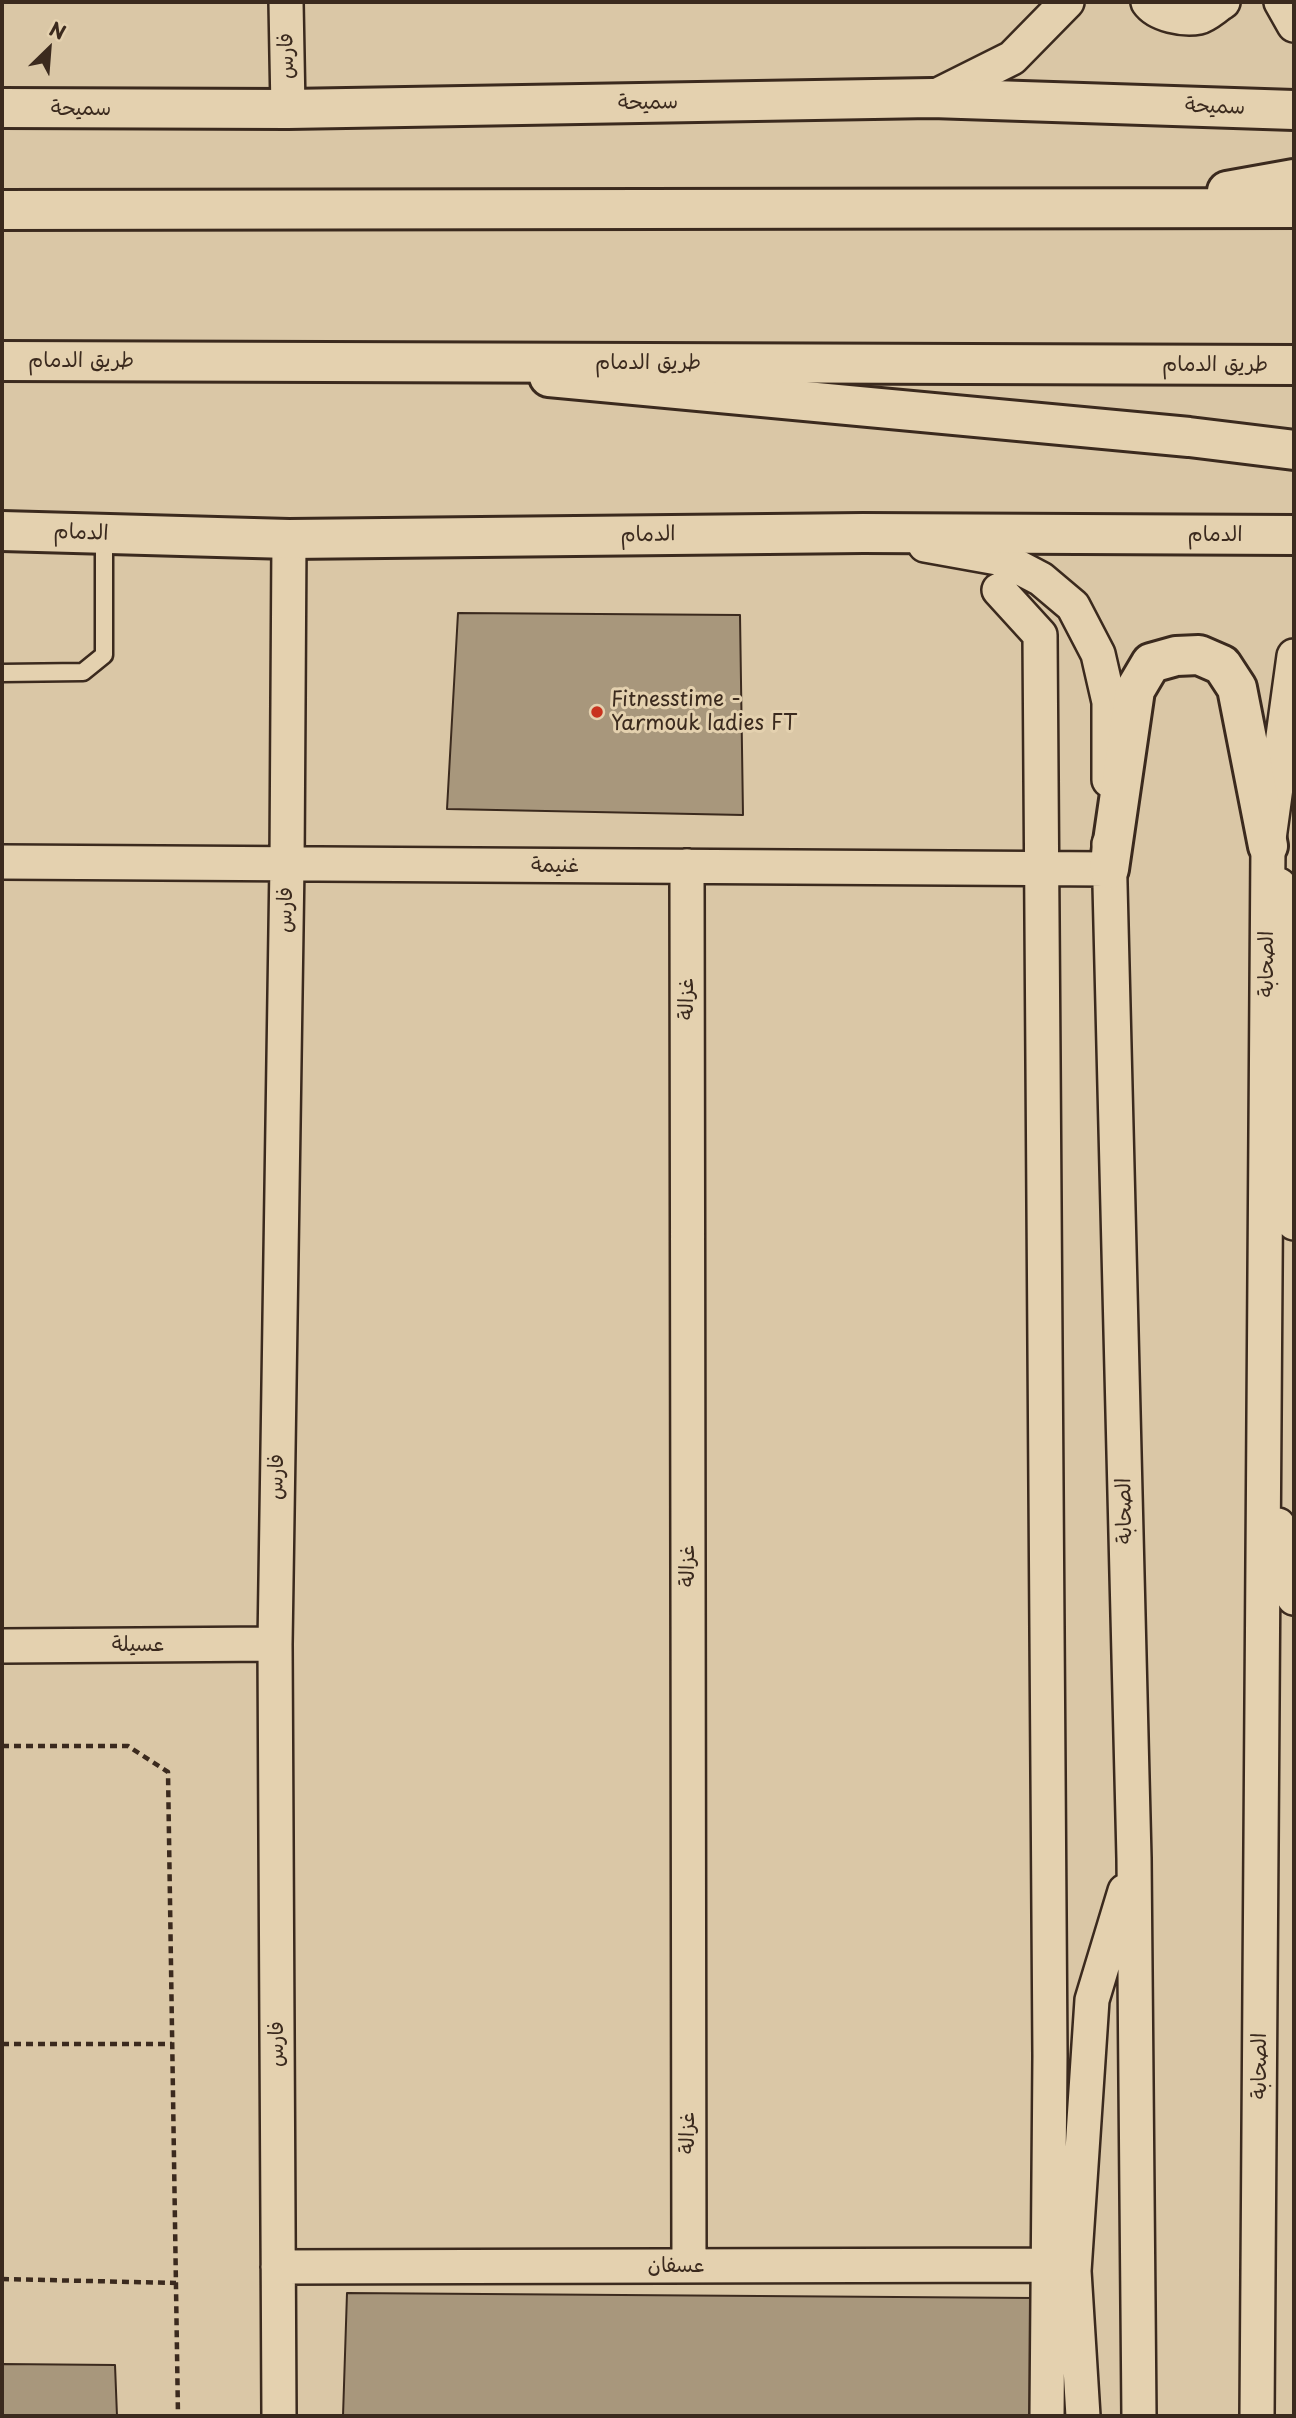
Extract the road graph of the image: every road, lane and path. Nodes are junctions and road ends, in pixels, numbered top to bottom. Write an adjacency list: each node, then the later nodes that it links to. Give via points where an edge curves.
1 (286, 2): 9 (street, فارس)
2 (1068, 2): 7 (street, via 1012,58)
3 (1148, 2): 4 (street, via 1176,17 1201,17)
4 (1223, 2)
5 (1281, 2): 6 (street)
6 (1294, 25)
7 (932, 98): 9 (main road, سميحة); 10 (main road, سميحة)
8 (2, 108): 9 (main road, سميحة)
9 (288, 109)
10 (1294, 110)
11 (1294, 179): 13 (main road)
12 (1294, 208): 13 (main road)
13 (1131, 209): 14 (main road)
14 (2, 210)
15 (2, 361): 16 (main road, طريق الدمام)
16 (386, 362): 17 (main road, طريق الدمام); 18 (main road)
17 (1294, 365)
18 (1294, 450)
19 (2, 531): 20 (main road, الدمام)
20 (104, 533): 23 (main road, الدمام); 26 (lane, via 104,655 83,672)
21 (863, 533): 22 (main road, الدمام); 23 (main road, الدمام); 32 (street, الصحابة, via 1003,559 1041,579 1073,606 1098,654 1109,702)
22 (1294, 535)
23 (289, 539): 29 (street, فارس)
24 (999, 590): 31 (street, via 1040,635)
25 (1294, 656): 27 (street)
26 (2, 673)
27 (1281, 846): 32 (main road, via 1237,688 1222,665 1199,655 1176,656 1151,663 1135,690); 33 (street, الصحابة, via 1292,932); 34 (street, الصحابة)
28 (2, 862): 29 (street, غنيمة)
29 (287, 864): 30 (street, غنيمة); 36 (street, فارس)
30 (687, 866): 31 (street, غنيمة); 42 (street, غزالة)
31 (1042, 869): 32 (street, غنيمة); 44 (street, via 1050,2042)
32 (1109, 869): 39 (street, الصحابة)
33 (1294, 1223)
34 (1265, 1464): 35 (street, الصحابة); 52 (street, الصحابة)
35 (1294, 1598)
36 (275, 1644): 37 (street, عسيلة); 43 (street, فارس)
37 (2, 1646)
38 (2, 1746): 41 (path, via 128,1746 168,1772)
39 (1134, 1858): 44 (street, الصحابة, via 1092,2000); 51 (street, الصحابة)
40 (2, 2044): 41 (path)
41 (172, 2044): 46 (path)
42 (688, 2266): 43 (street, عسفان); 44 (street, عسفان)
43 (278, 2267): 48 (street, فارس)
44 (1061, 2268): 49 (street); 50 (street, الصحابة)
45 (2, 2279): 46 (path)
46 (176, 2283): 47 (path)
47 (178, 2416)
48 (279, 2416)
49 (1047, 2416)
50 (1083, 2416)
51 (1139, 2416)
52 (1257, 2416)

